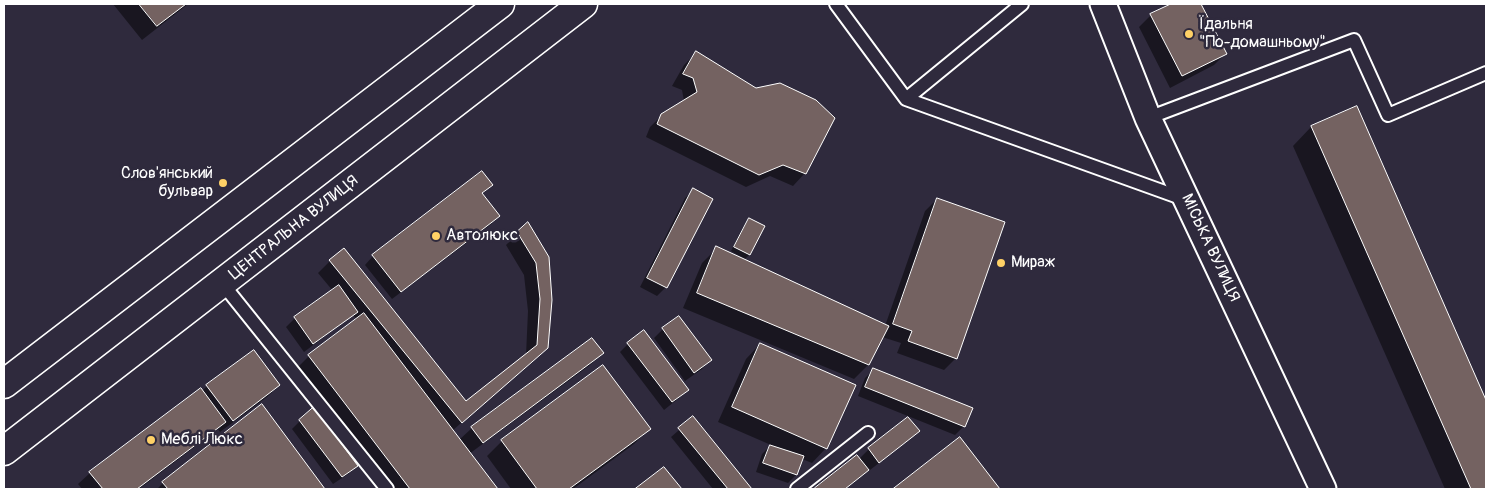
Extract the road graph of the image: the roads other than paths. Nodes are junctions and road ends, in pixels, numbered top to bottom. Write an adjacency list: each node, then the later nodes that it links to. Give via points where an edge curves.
1 (500, 4): 11 (street)
2 (583, 4): 10 (street, ЦЕНТРАЛЬНА ВУЛИЦЯ)
3 (836, 4): 7 (lane)
4 (1022, 4): 7 (lane)
5 (1103, 4): 8 (street, МІСЬКА ВУЛИЦЯ)
6 (1486, 73): 8 (lane, via 1388,115 1354,40)
7 (906, 99): 9 (lane)
8 (1148, 118): 9 (street, МІСЬКА ВУЛИЦЯ)
9 (1187, 200): 16 (street, МІСЬКА ВУЛИЦЯ)
10 (222, 283): 13 (street, ЦЕНТРАЛЬНА ВУЛИЦЯ); 14 (lane)
11 (4, 384)
12 (868, 432): 15 (lane)
13 (4, 451)
14 (387, 489)
15 (797, 489)
16 (1323, 489)

